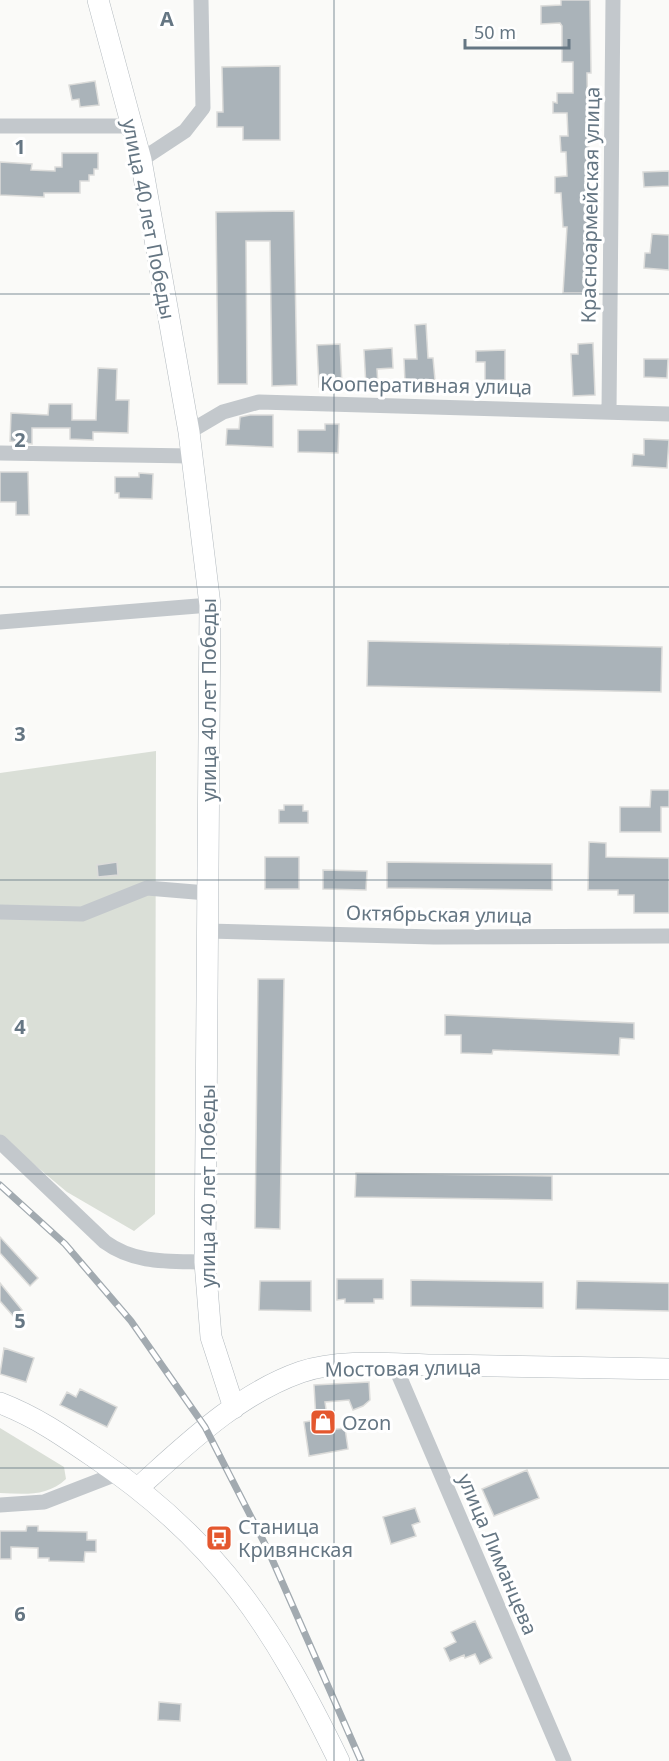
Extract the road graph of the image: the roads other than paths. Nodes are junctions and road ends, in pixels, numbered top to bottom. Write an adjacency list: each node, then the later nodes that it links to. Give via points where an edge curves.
1 (98, 0): 5 (street, улица 40 лет Победы)
2 (201, 0): 6 (street, via 203,108 185,131)
3 (613, 0): 7 (street, Красноармейская улица)
4 (0, 126): 5 (street)
5 (132, 126): 6 (street, улица 40 лет Победы)
6 (141, 160): 9 (street, улица 40 лет Победы)
7 (609, 411): 8 (street, Кооперативная улица); 9 (street, Кооперативная улица, via 259,402 223,412)
8 (669, 414)
9 (189, 432): 11 (street, улица 40 лет Победы)
10 (0, 453): 11 (street)
11 (192, 456): 12 (street, улица 40 лет Победы)
12 (210, 606): 13 (street); 14 (street, улица 40 лет Победы)
13 (0, 622)
14 (207, 893): 15 (street, via 147,888 82,914); 16 (street, улица 40 лет Победы)
15 (0, 912)
16 (208, 930): 17 (street, Октябрьская улица, via 434,937); 19 (street, улица 40 лет Победы)
17 (669, 936)
18 (0, 1142): 19 (street, via 121,1254)
19 (205, 1262): 23 (street, улица 40 лет Победы, via 212,1337)
20 (394, 1365): 21 (street, Мостовая улица); 23 (street, Мостовая улица, via 303,1372); 28 (street, улица Лиманцева)
21 (669, 1369)
22 (0, 1403): 24 (street, via 34,1416)
23 (234, 1408): 25 (street, Мостовая улица, via 205,1427)
24 (119, 1473): 25 (street); 26 (street, via 44,1502)
25 (139, 1487): 27 (street, via 201,1543 236,1582 294,1671)
26 (0, 1505)
27 (339, 1761)
28 (564, 1761)

